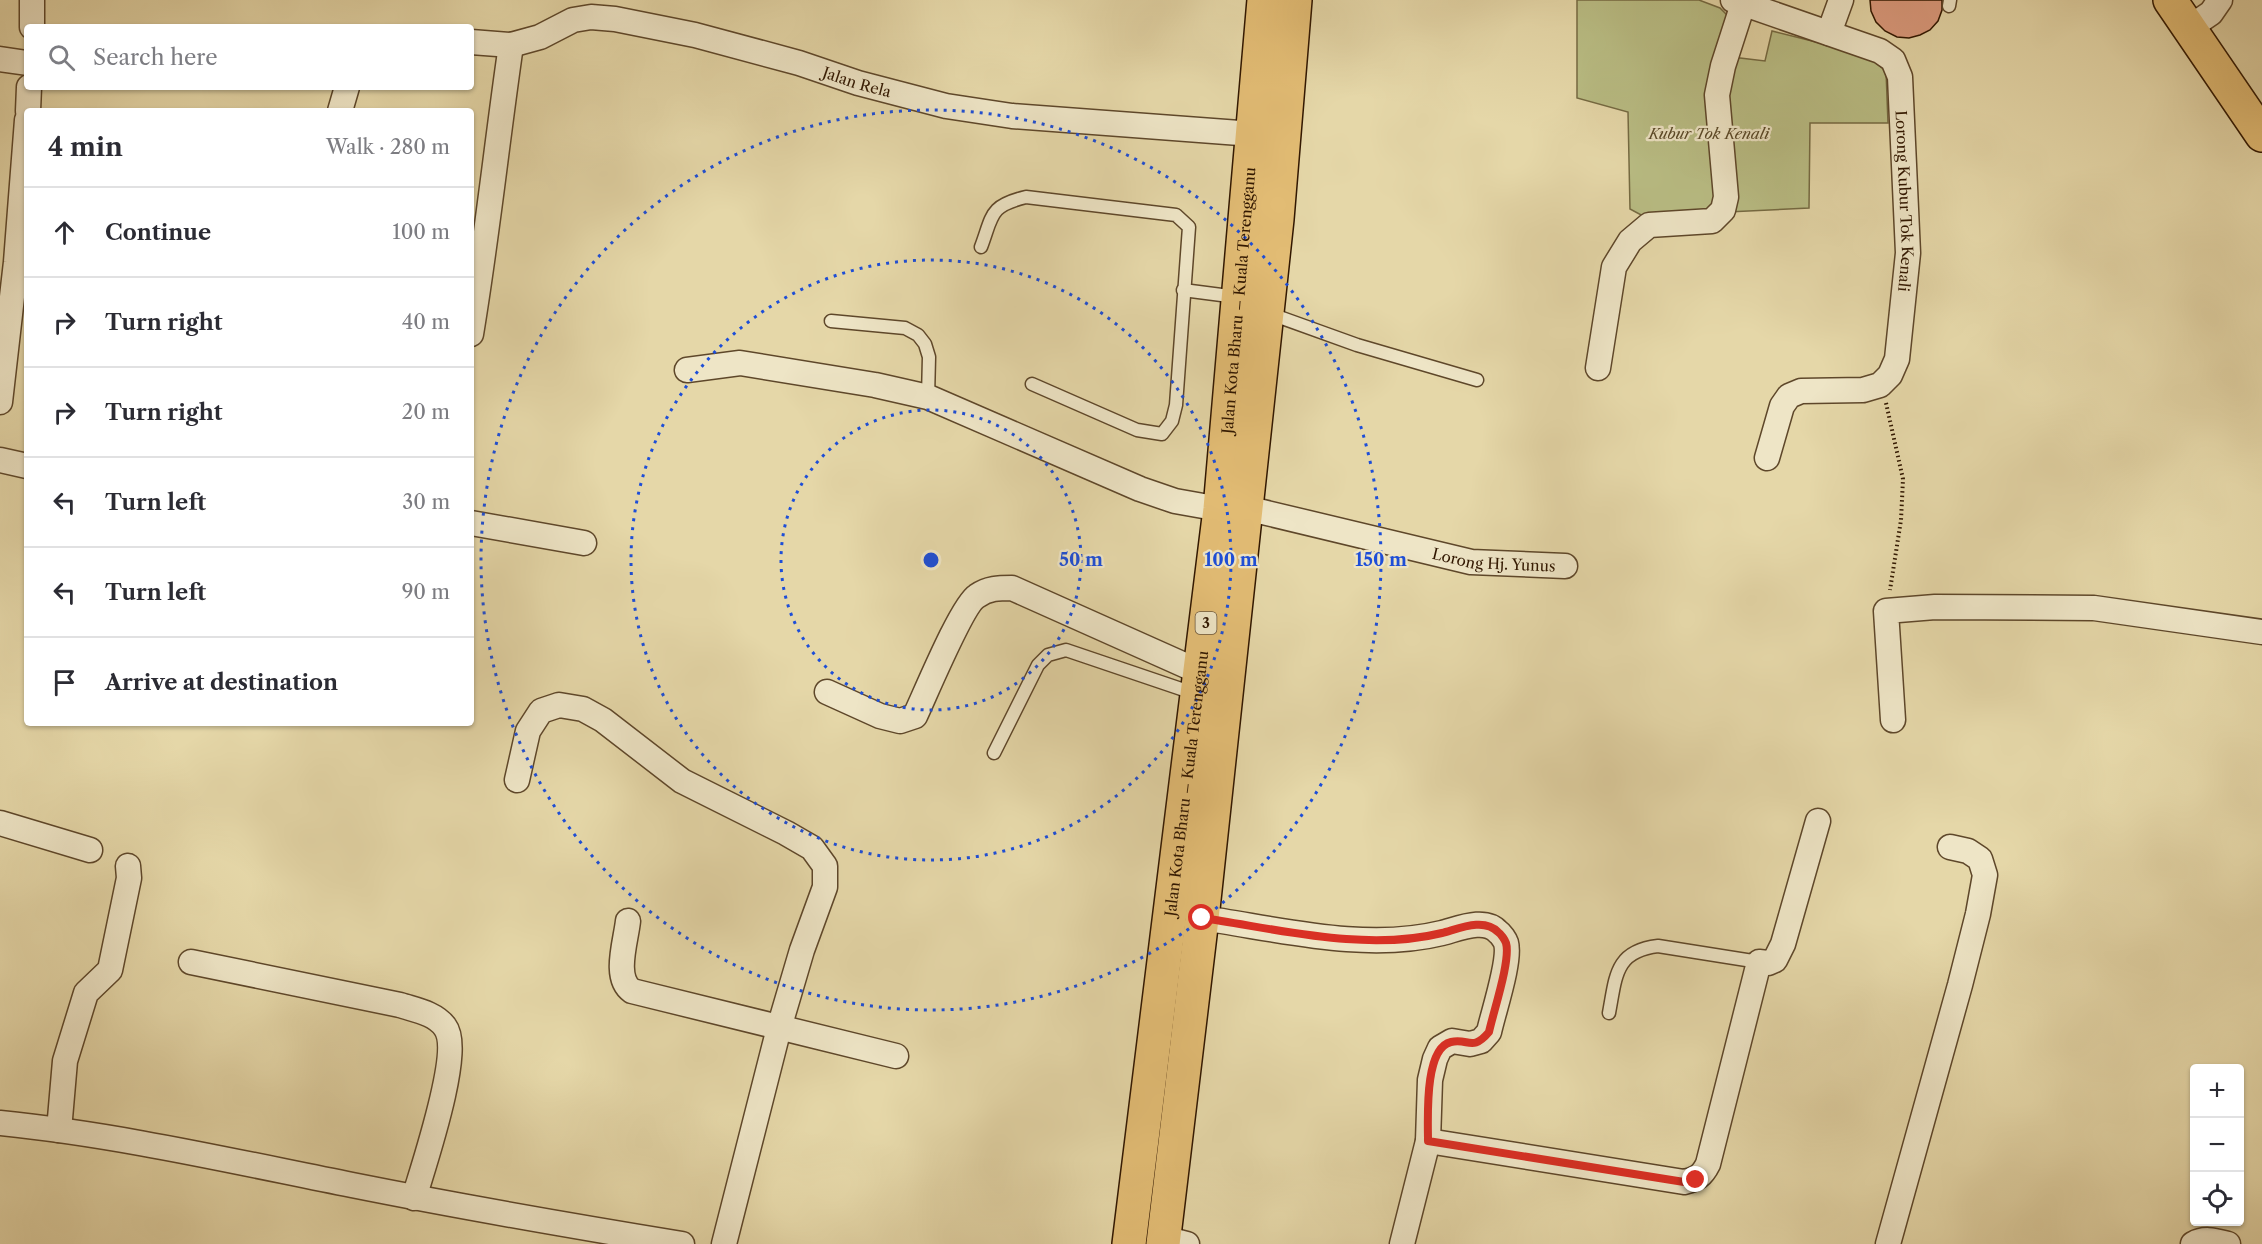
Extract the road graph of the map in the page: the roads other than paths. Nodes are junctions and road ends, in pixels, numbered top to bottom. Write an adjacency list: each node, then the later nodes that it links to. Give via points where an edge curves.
1 (32, 0): 8 (street)
2 (1264, 0): 19 (main road, Jalan Kota Bharu – Kuala Terengganu / 3)
3 (1295, 0): 25 (main road, Jalan Kota Bharu – Kuala Terengganu / 3)
4 (1841, 0): 10 (street)
5 (2170, 0): 9 (main road)
6 (2220, 0): 9 (street, via 2211,13)
7 (1738, 2): 10 (street, Lorong Kubur Tok Kenali); 29 (street, via 1717,95 1726,197 1723,210 1712,221 1649,225 1630,241 1614,267)
8 (32, 24)
9 (2189, 28): 20 (main road)
10 (1829, 33): 35 (street, Lorong Kubur Tok Kenali, via 1887,55 1900,77 1908,253 1897,359 1880,385 1863,390 1801,391 1790,396 1782,406)
11 (474, 42): 12 (street, Jalan Rela)
12 (511, 45): 19 (street, Jalan Rela, via 540,38 573,20 615,19 695,35 946,106 1012,116); 26 (street, via 488,235)
13 (0, 59): 14 (street)
14 (24, 63)
15 (30, 90): 17 (street)
16 (345, 90): 18 (street)
17 (28, 108)
18 (341, 108)
19 (1252, 134): 24 (main road, Jalan Kota Bharu – Kuala Terengganu / 3)
20 (2262, 135)
21 (24, 159): 28 (street)
22 (981, 247): 23 (lane, via 993,214 1004,202 1026,197 1176,215 1189,227)
23 (1183, 290): 24 (lane); 32 (lane, via 1176,405 1172,421 1162,434 1137,430)
24 (1238, 297): 38 (main road, Jalan Kota Bharu – Kuala Terengganu / 3)
25 (1267, 312): 31 (lane, via 1357,345); 38 (main road, Jalan Kota Bharu – Kuala Terengganu / 3)
26 (474, 313)
27 (831, 321): 33 (lane, via 905,328 918,334 929,357)
28 (2, 367): 34 (street)
29 (1598, 368)
30 (687, 370): 33 (street, Lorong Hj. Yunus, via 740,363)
31 (1477, 380)
32 (1032, 384)
33 (928, 397): 38 (street, Lorong Hj. Yunus, via 1140,489 1175,501)
34 (0, 402)
35 (1767, 458)
36 (0, 460): 37 (street)
37 (24, 465)
38 (1233, 508): 41 (street, Lorong Hj. Yunus, via 1472,562); 43 (main road, Jalan Kota Bharu – Kuala Terengganu / 3); 53 (main road, Jalan Kota Bharu – Kuala Terengganu / 3)
39 (474, 524): 40 (street)
40 (584, 543)
41 (1565, 566)
42 (2262, 632): 45 (street, via 2094,608 1935,607 1886,611)
43 (1199, 683): 44 (street, via 1012,588 991,588 975,597 964,613 915,716 900,721 880,716); 46 (lane, via 1066,650 1048,655 1038,665); 67 (main road, Jalan Kota Bharu – Kuala Terengganu / 3)
44 (827, 692)
45 (1893, 720)
46 (994, 753)
47 (517, 780): 58 (street, via 528,731 541,711 559,705 583,709 682,781 812,848 825,866 825,886)
48 (1818, 821): 56 (street, via 1783,944 1775,960)
49 (0, 823): 51 (street)
50 (1950, 846): 69 (street, via 1980,859 1984,875 1978,914)
51 (90, 850)
52 (128, 866): 61 (street, via 129,878 110,970 86,993 64,1061)
53 (1202, 918): 62 (street, via 1382,941 1430,936 1482,924 1497,930 1506,942 1507,958 1489,1032 1481,1041 1452,1041 1440,1048 1430,1080); 64 (main road, Jalan Kota Bharu – Kuala Terengganu / 3)
54 (628, 921): 58 (street, via 622,974 625,987 632,992)
55 (191, 962): 63 (street, via 400,1005 427,1013 446,1027 451,1046 446,1083)
56 (1759, 962): 57 (lane, via 1659,946 1643,948 1629,955 1618,969); 62 (street, via 1707,1164 1696,1180 1684,1182)
57 (1609, 1013)
58 (779, 1028): 59 (street); 66 (street)
59 (896, 1056)
60 (0, 1123): 61 (street)
61 (59, 1130): 63 (street)
62 (1428, 1141): 68 (street)
63 (414, 1198): 65 (street)
64 (1171, 1242)
65 (682, 1244)
66 (724, 1244)
67 (1129, 1244)
68 (1402, 1244)
69 (1888, 1244)
70 (2193, 1244): 71 (street, via 2200,1240)
71 (2228, 1244)

